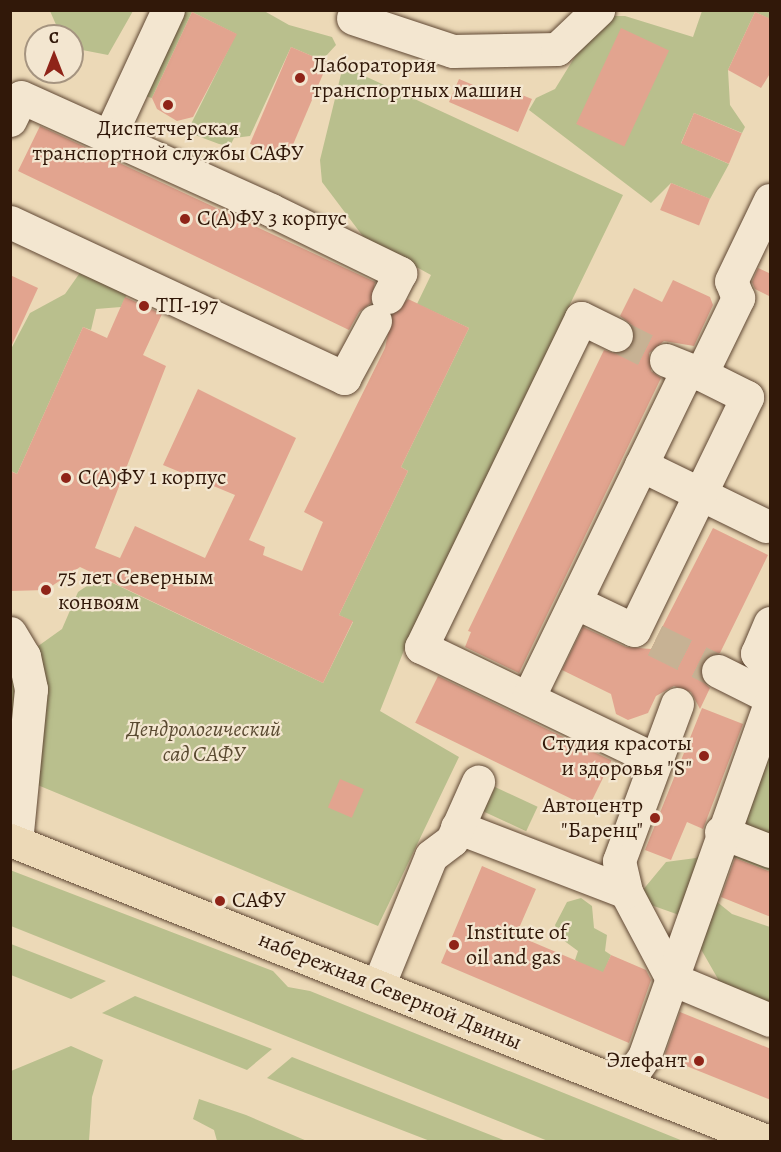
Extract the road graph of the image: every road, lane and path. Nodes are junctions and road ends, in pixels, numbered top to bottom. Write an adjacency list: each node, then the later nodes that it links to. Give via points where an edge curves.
1 (168, 10): 5 (lane)
2 (598, 10): 3 (lane, via 557,48 453,51)
3 (353, 18)
4 (10, 120): 5 (lane, via 21,97)
5 (108, 137): 7 (lane, via 400,273 345,378)
6 (771, 200): 9 (lane, via 731,281 738,298)
7 (10, 222)
8 (616, 335): 19 (lane, via 581,318 421,647)
9 (685, 368): 10 (lane); 11 (lane, via 747,397)
10 (641, 465): 11 (lane); 13 (lane)
11 (700, 494): 12 (lane); 13 (lane, via 644,635)
12 (769, 523)
13 (575, 602): 19 (lane)
14 (771, 623): 16 (lane, via 757,653)
15 (10, 633): 26 (lane, via 26,660 31,689)
16 (771, 669)
17 (718, 671): 18 (lane)
18 (771, 697)
19 (528, 698): 22 (lane)
20 (771, 703): 25 (lane)
21 (676, 704): 22 (lane)
22 (656, 760): 28 (lane, via 619,861)
23 (478, 782): 24 (lane)
24 (457, 827): 28 (lane); 30 (lane, via 452,840 431,856)
25 (721, 832): 27 (lane); 29 (lane)
26 (13, 841): 30 (main road, набережная Северной Двины)
27 (771, 851)
28 (626, 892): 29 (lane)
29 (672, 979): 31 (lane); 32 (lane, via 644,1057)
30 (378, 986): 32 (main road, набережная Северной Двины)
31 (771, 1020)
32 (625, 1084): 33 (main road, набережная Северной Двины)
33 (769, 1142)

